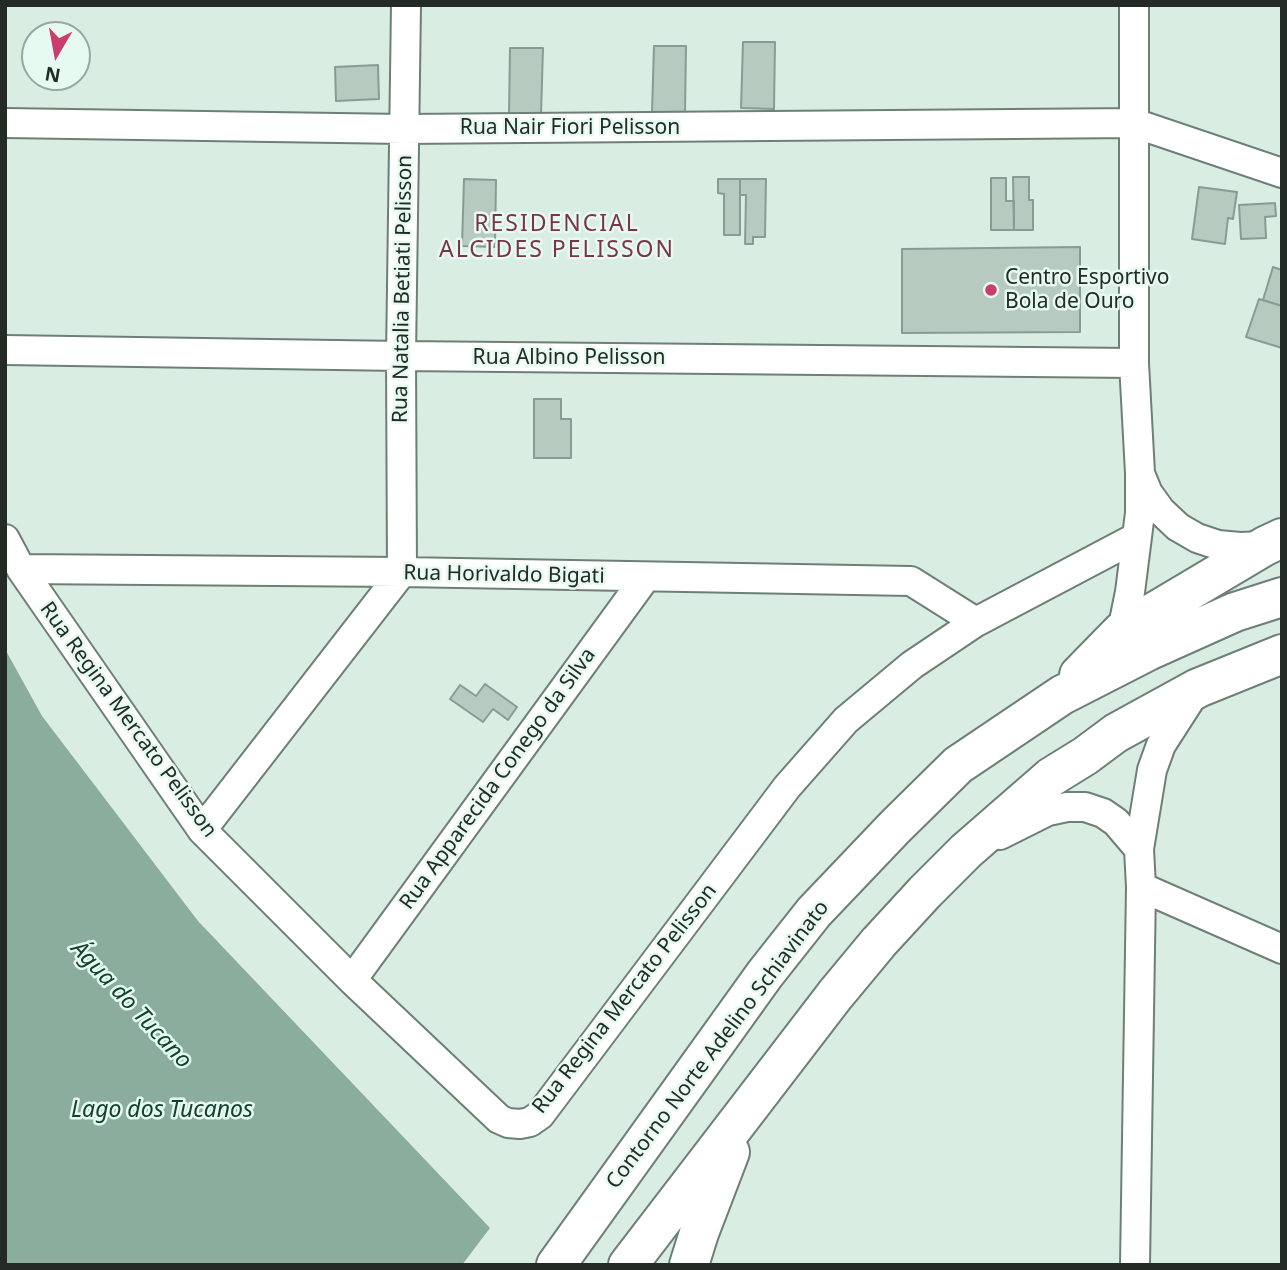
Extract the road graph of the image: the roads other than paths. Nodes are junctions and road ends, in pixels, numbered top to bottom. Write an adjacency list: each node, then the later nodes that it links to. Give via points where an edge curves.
1 (406, 5): 5 (street, Rua Natalia Betiati Pelisson)
2 (1134, 5): 4 (street)
3 (5, 122): 5 (street, Rua Nair Fiori Pelisson)
4 (1134, 123): 5 (street, Rua Nair Fiori Pelisson); 6 (street, Rua Nair Fiori Pelisson); 9 (street)
5 (404, 129): 8 (street, Rua Natalia Betiati Pelisson)
6 (1282, 173)
7 (5, 350): 8 (street, Rua Albino Pelisson)
8 (401, 356): 9 (street, Rua Albino Pelisson); 15 (street, Rua Natalia Betiati Pelisson)
9 (1134, 363): 10 (street)
10 (1140, 473): 11 (street); 13 (street, via 1161,512 1197,538 1240,547)
11 (1137, 537): 18 (street, Rua Regina Mercato Pelisson); 19 (street)
12 (5, 539): 14 (street, Rua Regina Mercato Pelisson)
13 (1273, 542): 19 (highway)
14 (21, 569): 15 (street, Rua Horivaldo Bigati); 23 (street, Rua Regina Mercato Pelisson)
15 (402, 572): 16 (street, Rua Horivaldo Bigati); 23 (street)
16 (645, 578): 18 (street, Rua Horivaldo Bigati, via 911,581); 28 (street, Rua Apparecida Conego da Silva)
17 (1282, 597): 22 (highway, Contorno Norte Adelino Schiavinato, via 1235,612)
18 (976, 622): 28 (street, Rua Regina Mercato Pelisson, via 912,664 846,720 787,787 540,1115 530,1122 499,1119)
19 (1122, 631): 22 (highway)
20 (1282, 654): 21 (highway)
21 (1198, 688): 24 (street, via 1161,744); 25 (highway, via 1116,733 1051,777)
22 (1062, 695): 30 (highway, Contorno Norte Adelino Schiavinato, via 958,765 823,901 765,974)
23 (202, 830): 28 (street, Rua Regina Mercato Pelisson)
24 (1139, 849): 25 (street, via 1103,813 1067,807 1048,811); 26 (street)
25 (966, 851): 29 (highway, via 879,942)
26 (1141, 887): 27 (street); 33 (street)
27 (1282, 949)
28 (352, 980)
29 (744, 1115): 31 (highway); 32 (highway)
30 (556, 1265)
31 (628, 1265)
32 (689, 1265)
33 (1135, 1265)

